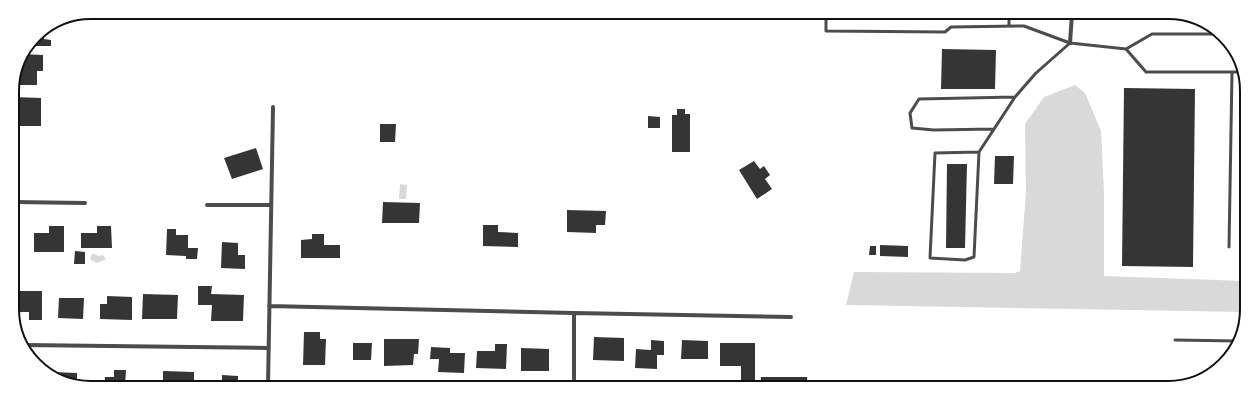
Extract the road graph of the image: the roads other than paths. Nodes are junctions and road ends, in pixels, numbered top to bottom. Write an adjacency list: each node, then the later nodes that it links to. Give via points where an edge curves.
1 (826, 19): 4 (lane, via 826,31 945,32 951,27)
2 (1009, 19): 4 (lane)
3 (1072, 19): 6 (street)
4 (1010, 26): 6 (lane, via 1024,26)
5 (1212, 34): 7 (lane, via 1152,34)
6 (1070, 43): 7 (lane); 10 (lane, via 1036,73)
7 (1126, 49): 8 (lane, via 1146,72)
8 (1232, 72): 9 (lane); 18 (lane)
9 (1237, 72)
10 (1015, 98): 12 (lane); 12 (lane, via 919,99 910,113 912,128)
11 (272, 107): 17 (street)
12 (994, 129): 13 (lane)
13 (979, 152): 13 (lane, via 974,257 966,260 930,258 935,153)
14 (19, 202): 15 (street)
15 (85, 203)
16 (207, 205): 17 (street)
17 (271, 205): 19 (street)
18 (1229, 247)
19 (269, 306): 20 (street); 25 (street)
20 (574, 313): 21 (street); 27 (street)
21 (791, 316)
22 (1175, 340): 23 (lane)
23 (1232, 341)
24 (29, 345): 25 (street)
25 (268, 348): 26 (street)
26 (268, 381)
27 (574, 381)

